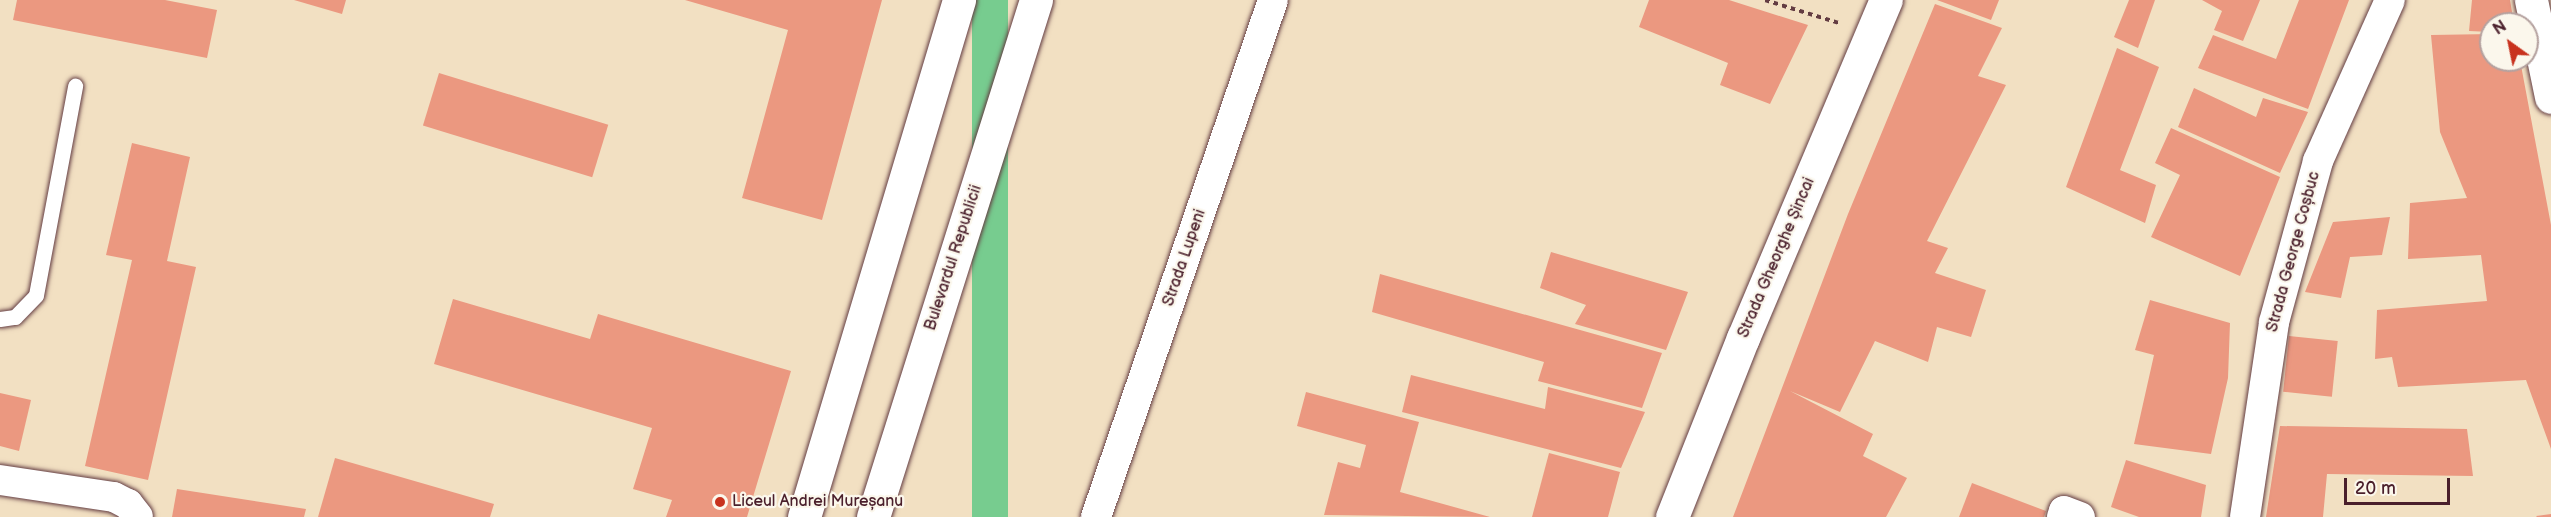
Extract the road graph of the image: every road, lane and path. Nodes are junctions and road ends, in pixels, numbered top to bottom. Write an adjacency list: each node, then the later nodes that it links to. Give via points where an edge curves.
1 (959, 0): 14 (main road)
2 (1036, 0): 15 (main road, Bulevardul Republicii)
3 (1273, 0): 16 (street, Strada Lupeni)
4 (1765, 0): 8 (path)
5 (1886, 0): 8 (main road, Strada Gheorghe Șincai)
6 (2391, 0): 20 (street, Strada George Coșbuc, via 2315,172 2274,322)
7 (2530, 0): 10 (main road)
8 (1874, 34): 17 (main road, Strada Gheorghe Șincai, via 1743,338)
9 (75, 86): 11 (lane, via 36,296 15,317)
10 (2551, 97)
11 (0, 319)
12 (0, 480): 13 (street, via 114,497 128,504)
13 (138, 517)
14 (804, 517)
15 (873, 517)
16 (1096, 517)
17 (1672, 517)
18 (2062, 517): 19 (street, via 2064,511)
19 (2080, 517)
20 (2245, 517)

